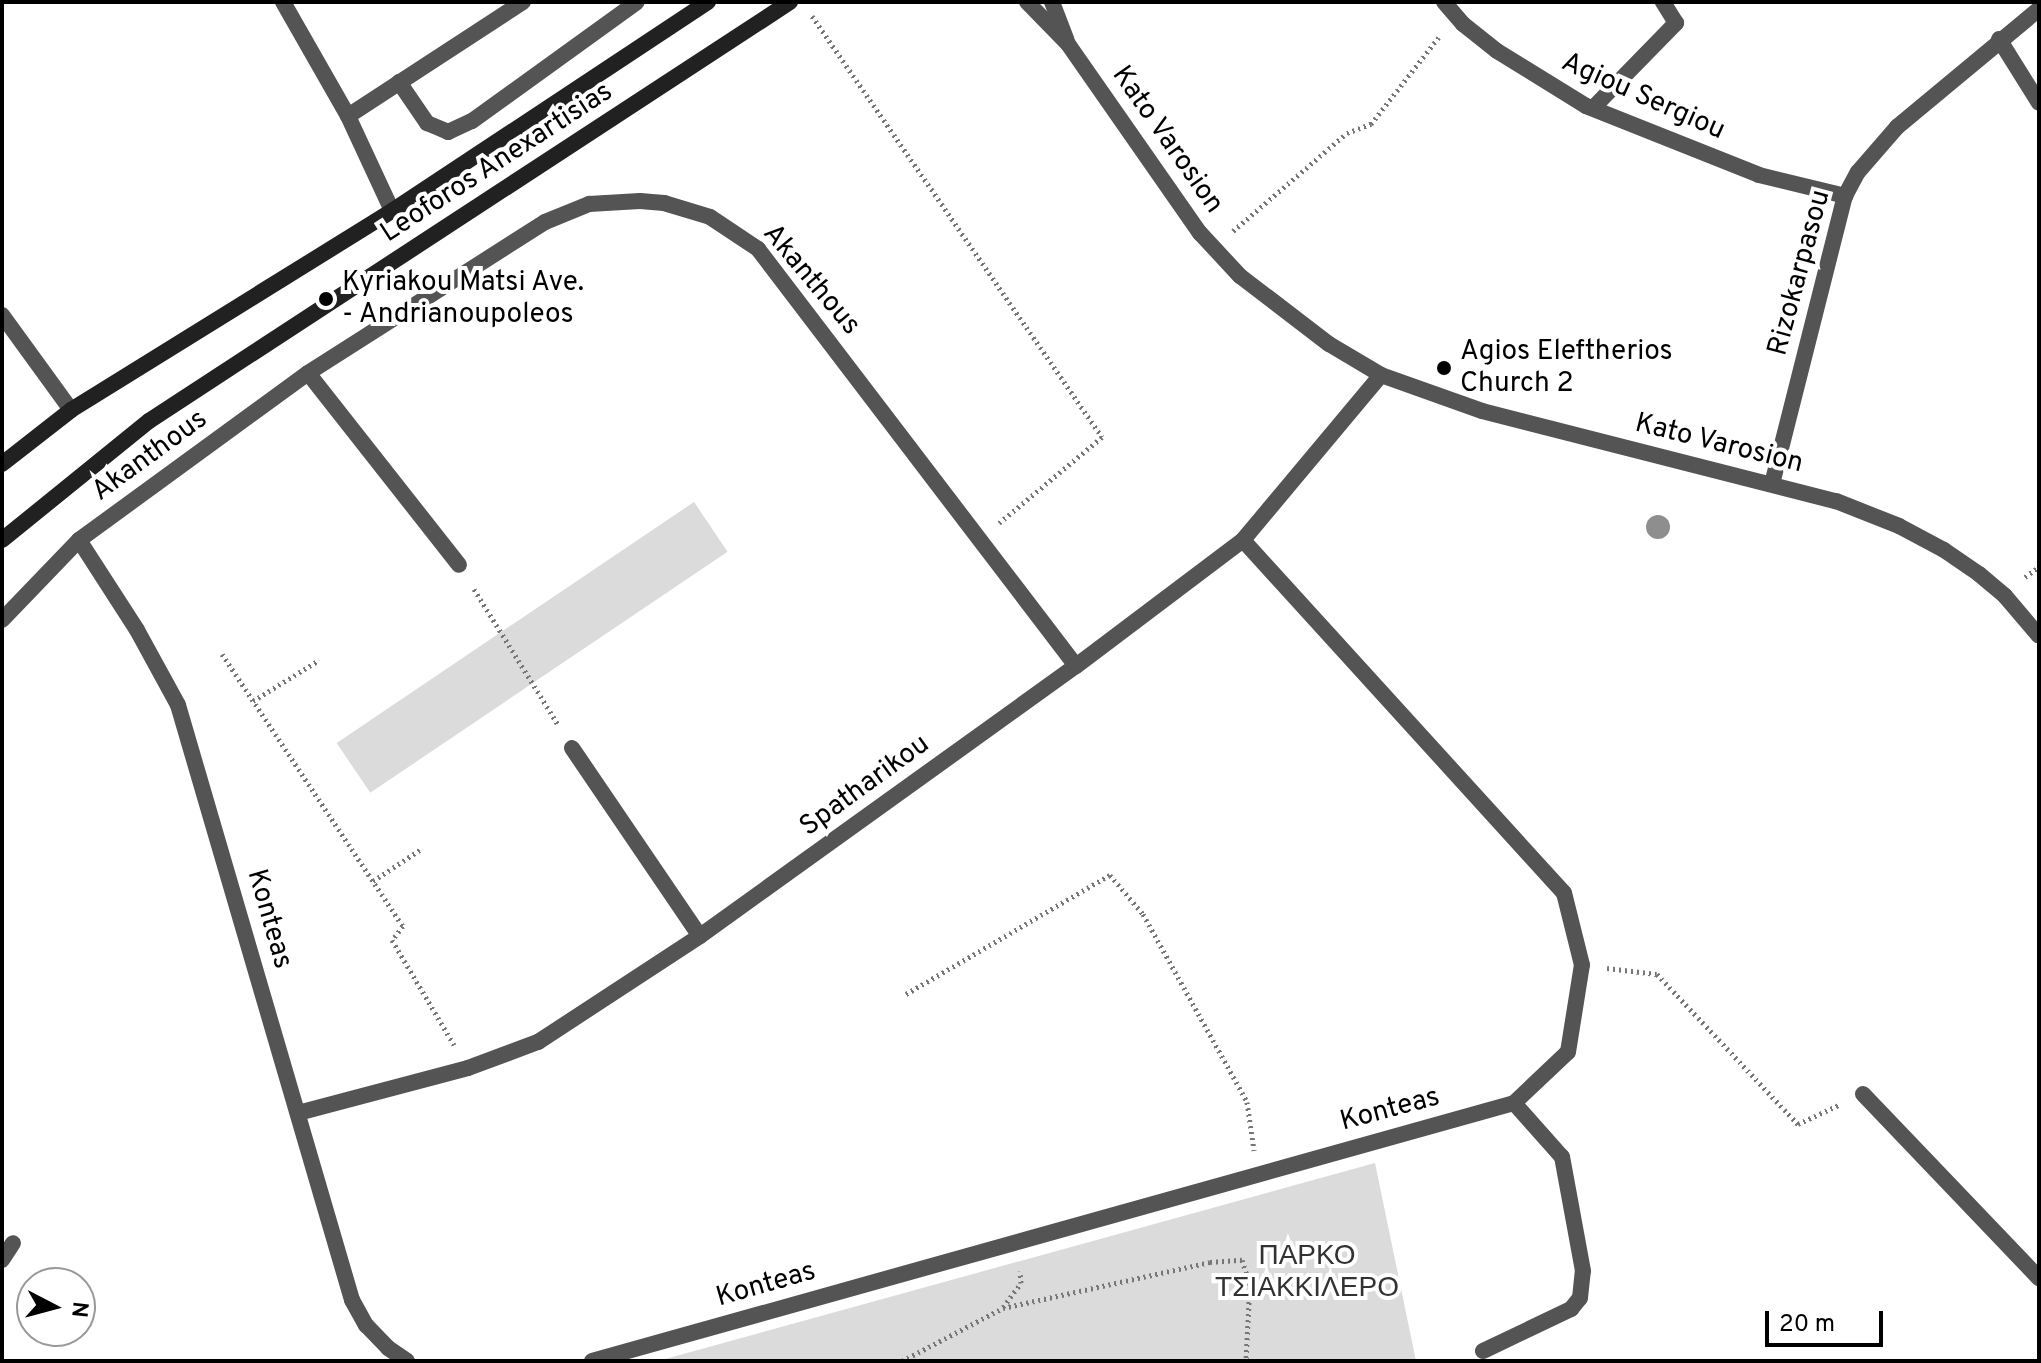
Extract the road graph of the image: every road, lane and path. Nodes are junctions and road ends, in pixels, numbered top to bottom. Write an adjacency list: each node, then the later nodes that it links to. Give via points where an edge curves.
1 (283, 2): 18 (street)
2 (523, 2): 15 (street)
3 (637, 2): 15 (street, via 472,121 448,132 427,123)
4 (708, 2): 20 (main road, Leoforos Anexartisias)
5 (790, 2): 29 (main road, Leoforos Anexartisias, via 149,421)
6 (1027, 2): 14 (street, Kato Varosion)
7 (1052, 2): 14 (street, Kato Varosion)
8 (1444, 2): 12 (street, Agiou Sergiou)
9 (1663, 2): 17 (street, via 1676,23)
10 (2039, 9): 13 (street, Rizokarpasou)
11 (811, 15): 28 (path, via 1102,437)
12 (1456, 16): 17 (street, Agiou Sergiou, via 1518,66); 21 (path, via 1371,124 1347,133)
13 (1999, 39): 16 (street); 19 (street, Rizokarpasou, via 1897,127 1858,172)
14 (1068, 44): 21 (street, Kato Varosion, via 1168,190)
15 (399, 82): 18 (street)
16 (2039, 103)
17 (1593, 108): 19 (street, Agiou Sergiou, via 1759,175)
18 (348, 116): 20 (street)
19 (1845, 196): 27 (street, Rizokarpasou)
20 (392, 211): 25 (main road, Leoforos Anexartisias)
21 (1214, 247): 24 (street, Kato Varosion, via 1286,314)
22 (2, 315): 25 (street)
23 (308, 373): 28 (street, Akanthous, via 522,235 568,212 615,201 686,208 723,224 758,249); 30 (street, Akanthous); 32 (street)
24 (1381, 375): 27 (street, Kato Varosion, via 1482,411); 31 (street, Spatharikou)
25 (71, 410): 26 (main road, Leoforos Anexartisias)
26 (2, 464)
27 (1772, 484): 34 (street, Kato Varosion, via 1836,501 1944,550 2005,596)
28 (979, 538): 37 (street, Akanthous)
29 (2, 540)
30 (79, 540): 33 (street, Akanthous); 48 (street, Konteas, via 178,705)
31 (1243, 540): 37 (street, Spatharikou); 43 (street, Konteas, via 1564,893)
32 (459, 565): 39 (path)
33 (2, 620)
34 (2039, 636)
35 (222, 654): 38 (path)
36 (319, 660): 38 (path)
37 (1076, 666): 42 (street, Spatharikou)
38 (253, 701): 41 (path)
39 (572, 748): 42 (street)
40 (421, 849): 41 (path)
41 (373, 881): 45 (path, via 403,926 392,940)
42 (700, 936): 45 (street, Spatharikou, via 538,1042)
43 (1582, 965): 46 (path, via 1657,974 1798,1124); 47 (street, Konteas, via 1568,1052)
44 (906, 994): 49 (path, via 1110,875 1143,914 1247,1102)
45 (468, 1068): 48 (street, Spatharikou)
46 (1863, 1094): 53 (street)
47 (1514, 1103): 49 (street, Konteas); 55 (street, via 1562,1157 1583,1271 1580,1298 1571,1309)
48 (298, 1113): 56 (street, Konteas, via 352,1300 366,1325)
49 (1258, 1173): 50 (street, Konteas)
50 (1018, 1241): 54 (path, via 1021,1283); 57 (street, Konteas)
51 (13, 1243): 52 (street)
52 (2, 1260)
53 (2039, 1278)
54 (1003, 1308): 58 (path); 59 (path, via 1210,1262 1242,1260 1250,1284)
55 (1483, 1351)
56 (407, 1361)
57 (592, 1361)
58 (902, 1361)
59 (1246, 1361)

